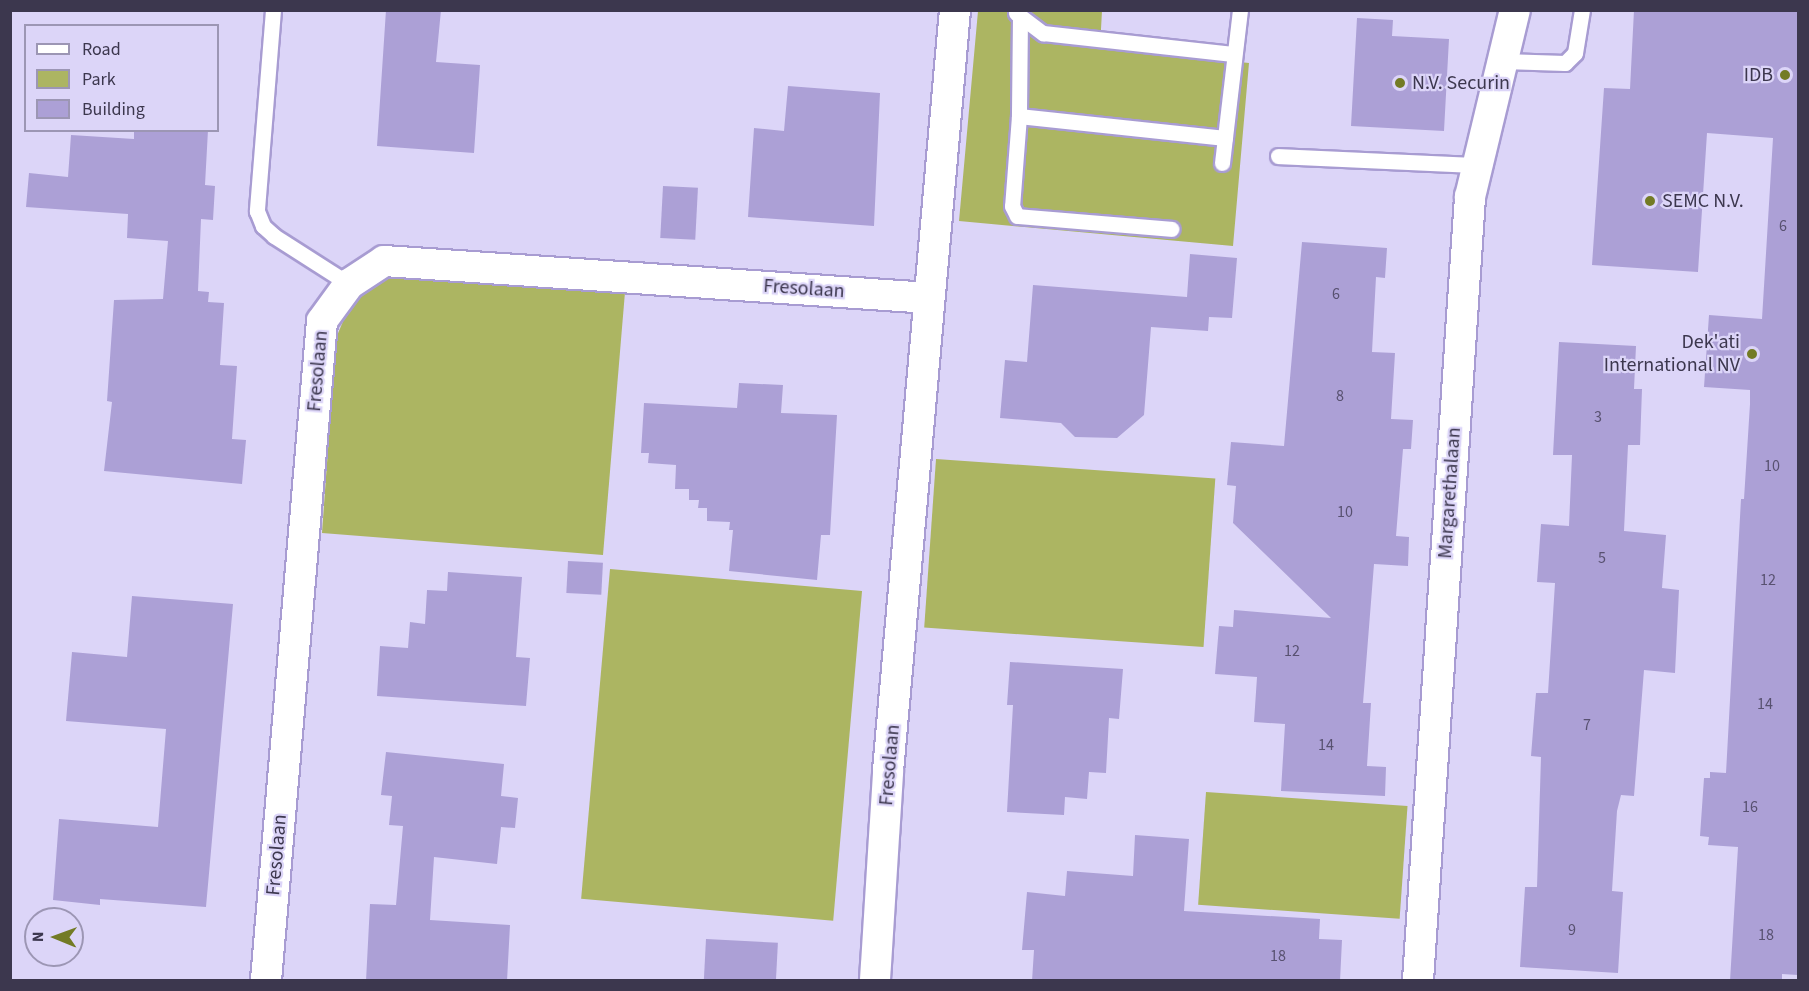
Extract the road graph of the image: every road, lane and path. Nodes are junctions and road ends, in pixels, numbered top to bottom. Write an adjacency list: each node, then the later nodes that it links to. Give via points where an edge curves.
1 (273, 10): 15 (lane, via 257,211 263,226 274,236)
2 (955, 10): 16 (street, Fresolaan)
3 (1240, 10): 7 (lane)
4 (1515, 10): 8 (street, Margarethalaan)
5 (1582, 10): 8 (lane, via 1575,52 1565,63)
6 (1017, 14): 7 (lane, via 1043,33); 9 (lane)
7 (1233, 54): 10 (lane)
8 (1503, 61): 13 (street, Margarethalaan)
9 (1019, 116): 10 (lane); 14 (lane, via 1012,206 1017,216)
10 (1225, 138): 12 (lane)
11 (1278, 156): 13 (lane)
12 (1222, 163)
13 (1478, 165): 19 (street, Margarethalaan, via 1470,197)
14 (1171, 229)
15 (349, 284): 16 (street, Fresolaan, via 384,261); 17 (street, Fresolaan, via 322,321)
16 (929, 298): 18 (street, Fresolaan)
17 (266, 981)
18 (875, 981)
19 (1418, 981)

